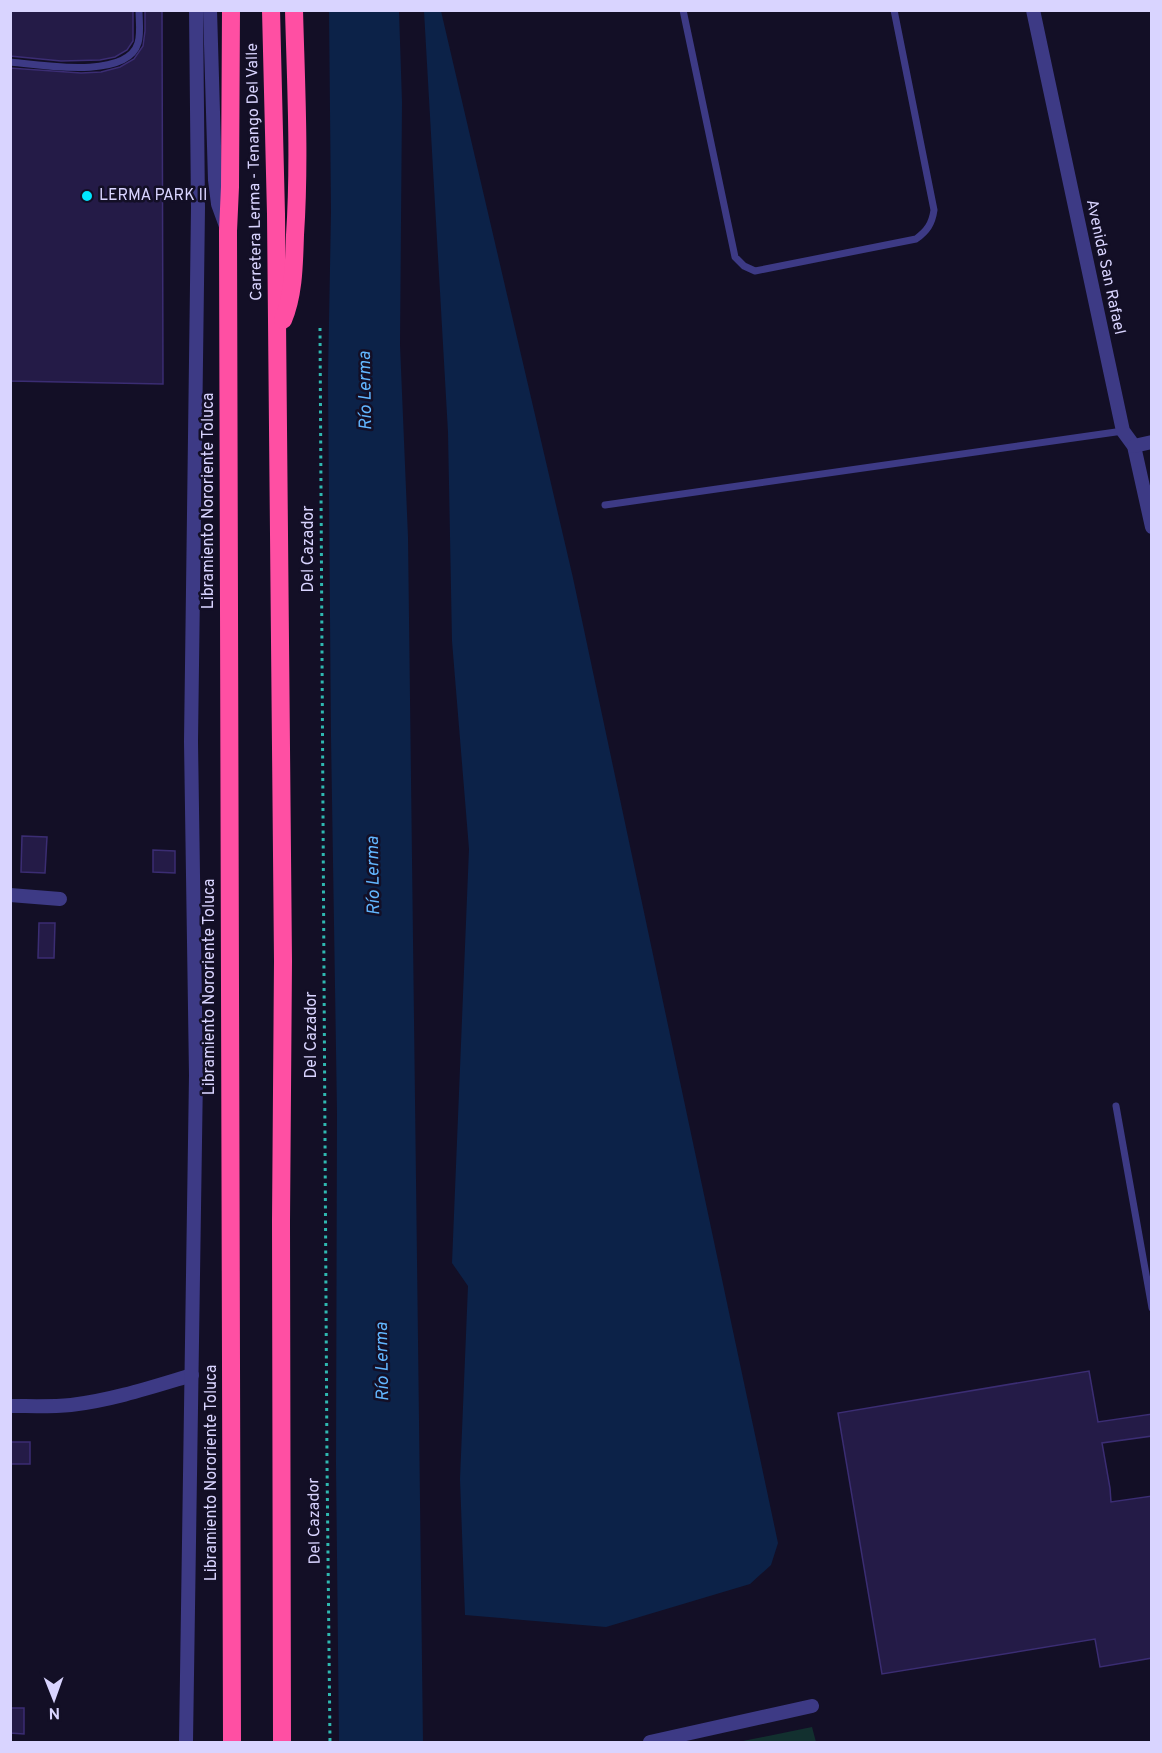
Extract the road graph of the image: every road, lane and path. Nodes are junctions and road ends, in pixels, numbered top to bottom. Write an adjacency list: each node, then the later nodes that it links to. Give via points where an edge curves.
1 (139, 10): 10 (lane, via 138,45 124,60 84,68)
2 (196, 10): 23 (street, via 198,208 192,742 196,1075)
3 (210, 10): 11 (street, via 215,180 218,204)
4 (231, 10): 11 (highway, Libramiento Nororiente Toluca)
5 (271, 10): 13 (highway, Carretera Lerma - Tenango Del Valle)
6 (294, 10): 13 (highway, via 296,229 288,308)
7 (683, 10): 8 (lane, via 735,257 755,271 916,239 932,223 934,210)
8 (894, 10)
9 (1033, 10): 14 (street, Avenida San Rafael)
10 (10, 63)
11 (228, 231): 27 (highway, Libramiento Nororiente Toluca)
12 (320, 328): 29 (path, Del Cazador)
13 (277, 333): 28 (highway, via 283,961)
14 (1123, 431): 16 (street, Avenida San Rafael); 17 (lane)
15 (1152, 442): 16 (street)
16 (1134, 446): 18 (street, Avenida San Rafael)
17 (605, 505)
18 (1152, 527)
19 (10, 895): 20 (street)
20 (60, 898)
21 (1116, 1106): 22 (lane)
22 (1152, 1308)
23 (192, 1375): 24 (street, via 99,1401); 26 (street)
24 (10, 1406)
25 (812, 1706): 30 (street)
26 (186, 1743)
27 (232, 1743)
28 (282, 1743)
29 (330, 1743)
30 (650, 1743)

